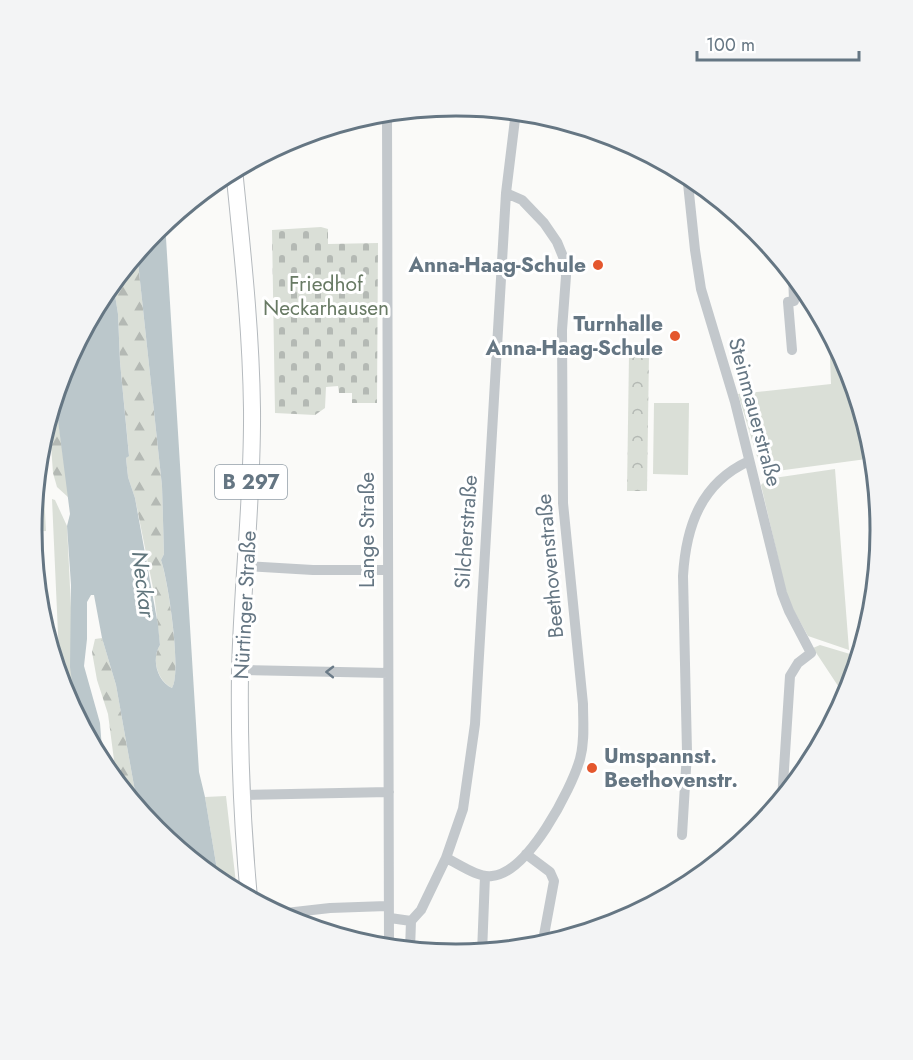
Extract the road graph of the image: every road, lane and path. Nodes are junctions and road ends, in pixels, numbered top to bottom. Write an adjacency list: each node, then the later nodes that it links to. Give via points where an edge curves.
1 (515, 120): 5 (street, Silcherstraße)
2 (387, 121): 10 (street, Lange Straße)
3 (235, 179): 9 (main road, Nürtinger Straße / B 297, via 252,389)
4 (688, 186): 8 (street, Steinmauerstraße, via 701,289)
5 (506, 193): 17 (street, Beethovenstraße, via 522,200 544,223 564,259 563,503 583,704 581,756 574,777 549,823); 18 (street, Silcherstraße, via 475,724 463,809)
6 (794, 290): 7 (street, via 794,301 788,302)
7 (792, 350)
8 (749, 460): 13 (street, Steinmauerstraße, via 782,593 811,653 790,676); 16 (street, via 723,476 706,497 694,518 684,552 687,759)
9 (247, 566): 10 (street); 11 (main road, Nürtinger Straße / B 297)
10 (387, 570): 12 (street, Lange Straße)
11 (240, 670): 12 (street, one-way to 11); 15 (main road, Nürtinger Straße / B 297)
12 (388, 673): 14 (street, Lange Straße)
13 (783, 784)
14 (389, 792): 15 (street); 21 (street, Lange Straße)
15 (241, 795): 20 (main road, Nürtinger Straße / B 297)
16 (682, 835)
17 (526, 854): 19 (street, Beethovenstraße, via 502,873); 25 (street, via 550,872 554,881)
18 (446, 858): 19 (street); 24 (street, Silcherstraße)
19 (485, 876): 28 (street)
20 (248, 889)
21 (387, 906): 22 (street); 23 (street, Lange Straße)
22 (296, 912)
23 (390, 918): 24 (street); 26 (street, Lange Straße)
24 (411, 921): 27 (street)
25 (544, 935)
26 (389, 939)
27 (410, 942)
28 (482, 944)

